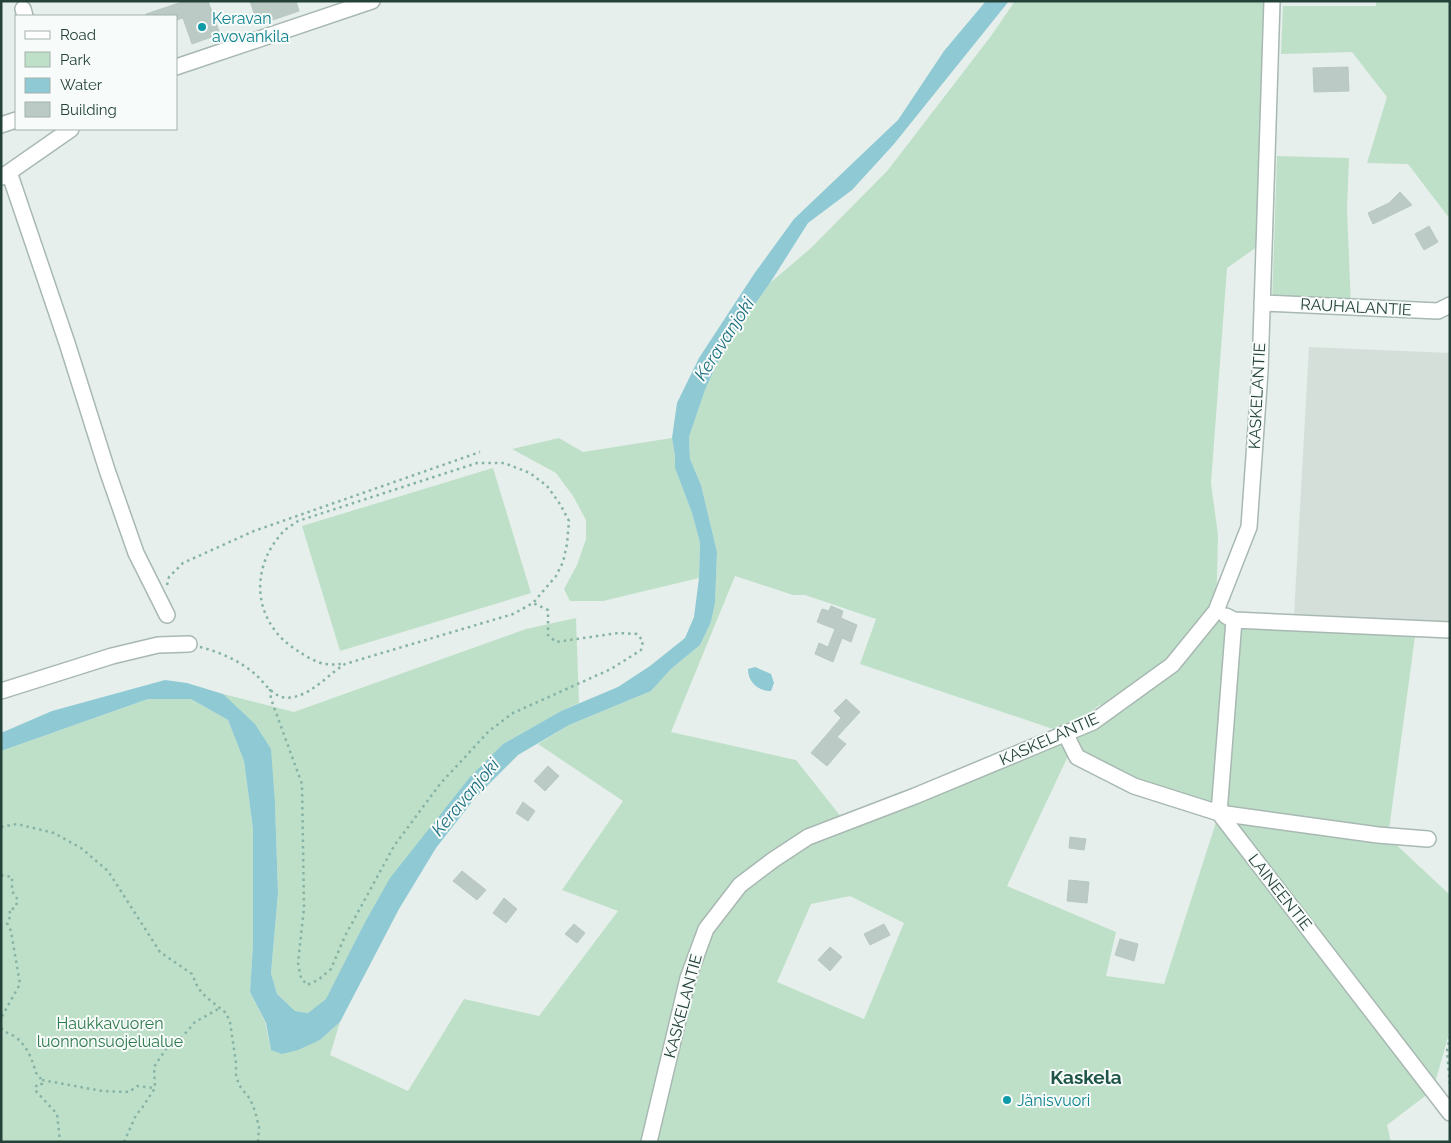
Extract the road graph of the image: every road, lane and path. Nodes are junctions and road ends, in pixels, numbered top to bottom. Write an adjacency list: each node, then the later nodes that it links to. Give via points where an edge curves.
1 (372, 1): 3 (street)
2 (1272, 1): 10 (street, KASKELANTIE)
3 (178, 66)
4 (15, 120): 5 (street)
5 (1, 125)
6 (55, 130): 8 (street)
7 (70, 130): 8 (street)
8 (48, 145): 9 (street)
9 (5, 175): 16 (street, via 68,343 136,553)
10 (1262, 303): 11 (street, RAUHALANTIE, via 1438,311); 15 (street, KASKELANTIE, via 1249,527)
11 (1450, 305)
12 (480, 452): 13 (path, via 254,531 183,563 169,577)
13 (167, 586)
14 (533, 603): 22 (path, via 513,614); 22 (path, via 556,576 563,562 569,521 547,486 530,474 504,463 477,463 298,521 283,531 269,550 260,577 260,599 271,627 287,645 324,664); 23 (path, via 548,610 548,635 556,642 618,633 637,634 644,641 641,650 611,669 513,713 489,731 440,784 394,846 345,936 331,969 307,985 301,978 298,963 304,908 302,784 271,700)
15 (1216, 611): 17 (street); 25 (street, KASKELANTIE, via 1172,664 1093,722)
16 (167, 615)
17 (1234, 620): 19 (street); 26 (street)
18 (1450, 620): 19 (street)
19 (1433, 630): 20 (street)
20 (1450, 630)
21 (189, 644): 23 (path, via 232,658); 24 (street, via 158,645 112,656)
22 (345, 664): 23 (path, via 308,692 295,697 282,697)
23 (270, 689)
24 (1, 691)
25 (1065, 733): 26 (street, via 1077,757 1134,786); 41 (street, KASKELANTIE, via 808,837 740,885 706,929 688,978)
26 (1219, 813): 28 (street); 37 (street, LAINEENTIE)
27 (1, 827): 30 (path, via 17,824 54,833 81,848 108,871 160,952 192,974 198,988)
28 (1428, 839)
29 (1, 875): 31 (path, via 12,877 12,892 18,900 15,908 9,910 7,923 20,984)
30 (220, 1008): 36 (path, via 195,1022 168,1046 154,1067); 40 (path, via 230,1022 239,1085 256,1111)
31 (1, 1018)
32 (1, 1028): 34 (path, via 26,1045)
33 (1450, 1036): 35 (path, via 1447,1051)
34 (41, 1080): 36 (path, via 102,1091 129,1092 137,1086); 38 (path, via 42,1084 37,1084 35,1090 57,1114)
35 (1450, 1086)
36 (155, 1088): 39 (path, via 136,1115)
37 (1450, 1113)
38 (60, 1142)
39 (124, 1142)
40 (258, 1142)
41 (649, 1142)

